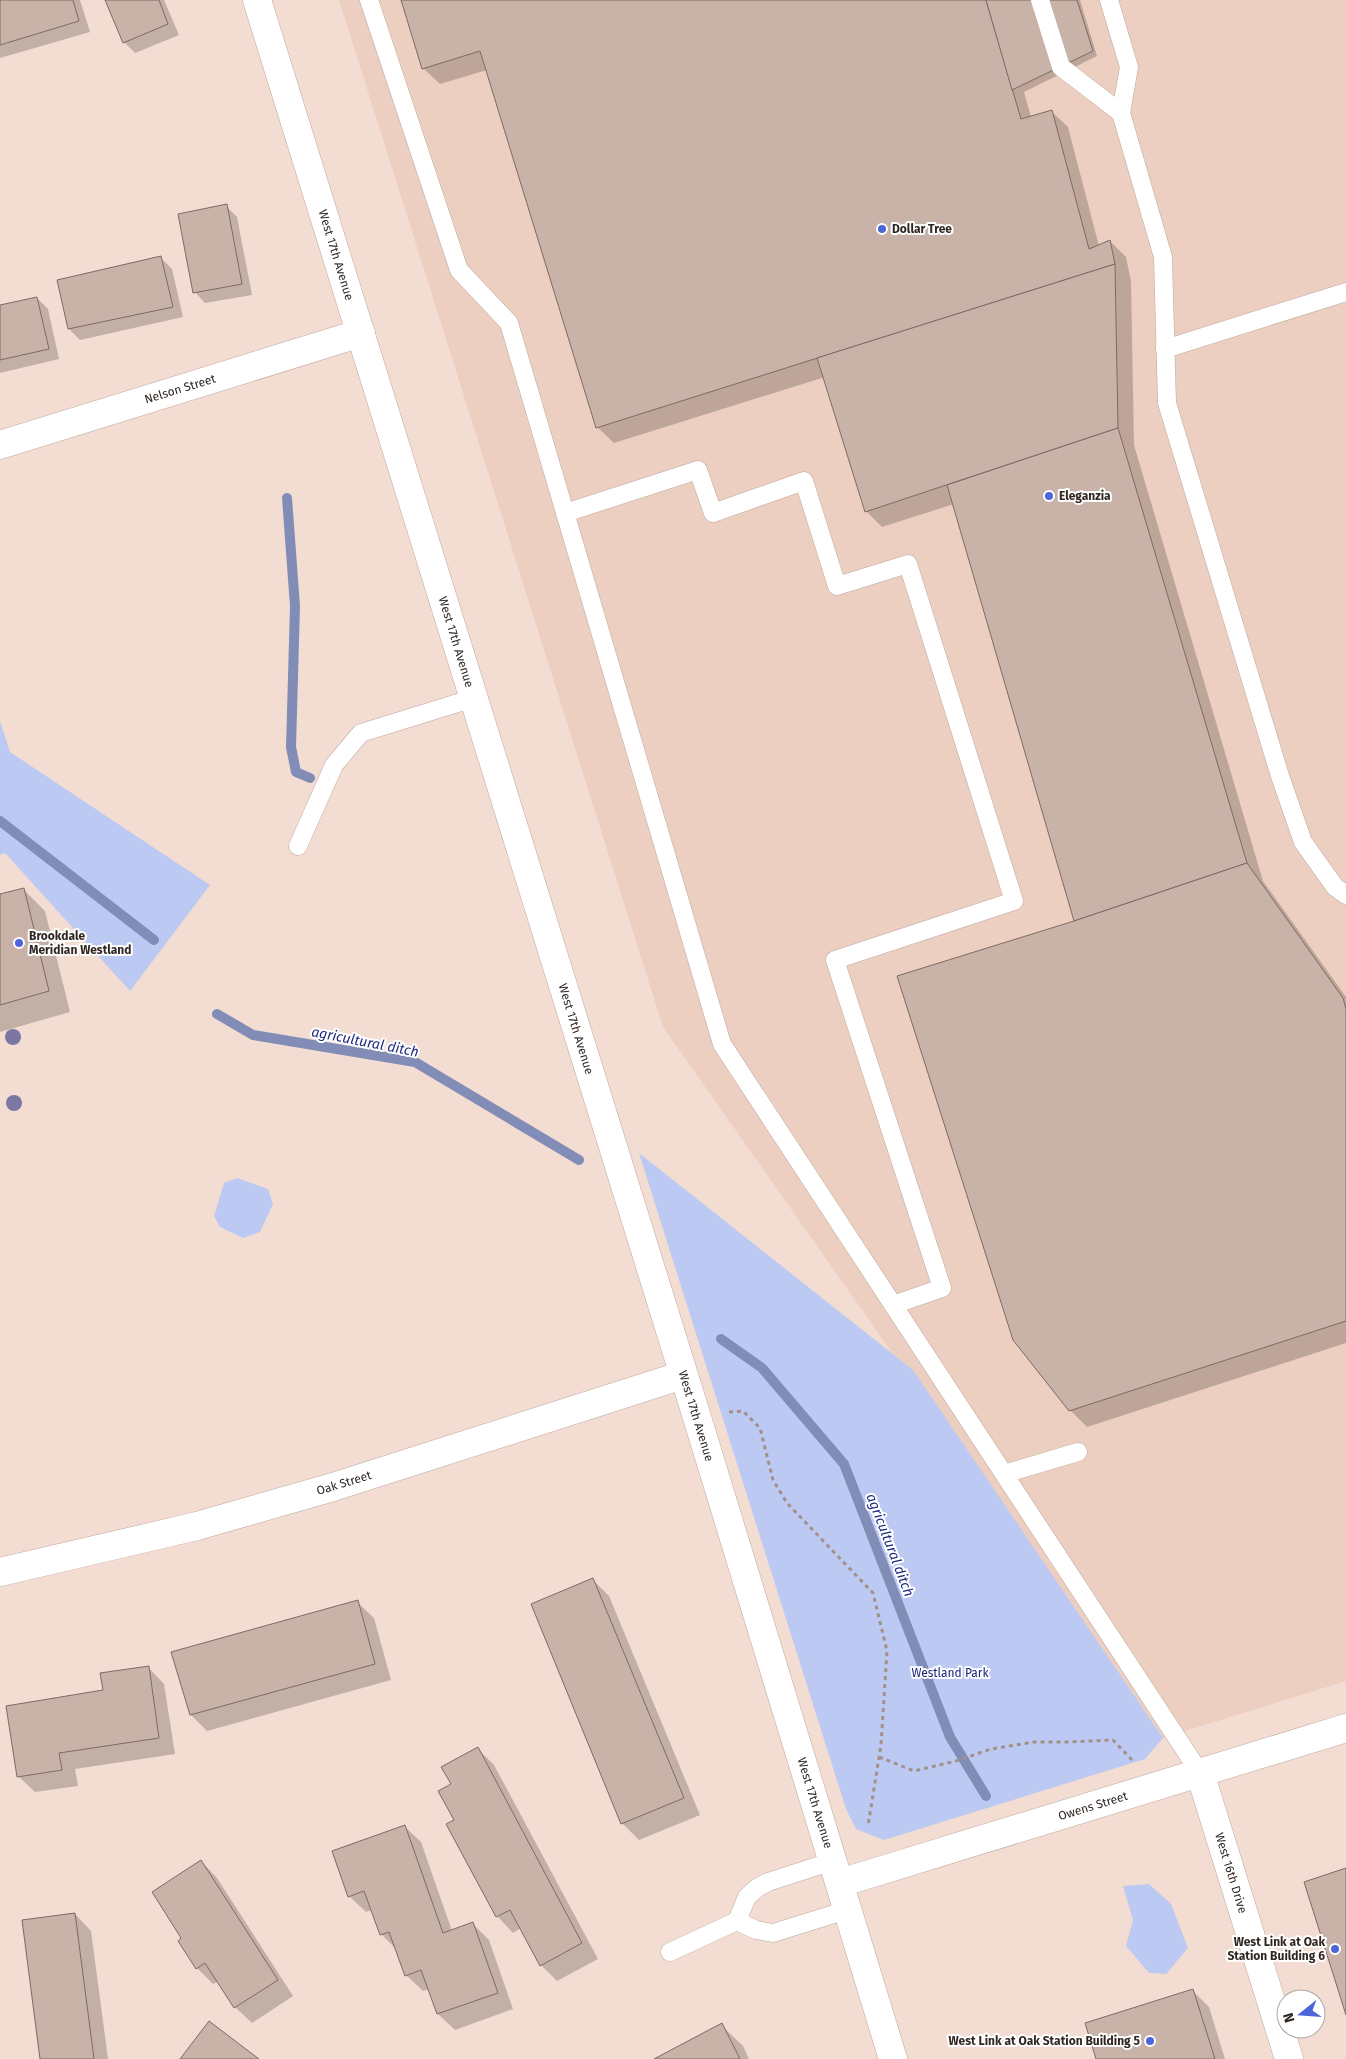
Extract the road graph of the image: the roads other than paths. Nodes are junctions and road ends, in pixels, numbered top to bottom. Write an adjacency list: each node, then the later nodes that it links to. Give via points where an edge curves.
1 (256, 0): 7 (street, West 17th Avenue)
2 (369, 0): 10 (lane, via 459,270 509,323)
3 (1040, 0): 5 (lane, via 1060,66)
4 (1109, 0): 5 (lane, via 1129,67)
5 (1121, 113): 8 (lane, via 1163,257)
6 (1346, 292): 8 (lane)
7 (361, 333): 9 (street, Nelson Street); 11 (street, West 17th Avenue)
8 (1165, 349): 13 (lane, via 1167,404 1283,784 1303,842 1335,887)
9 (0, 445)
10 (565, 513): 14 (lane, via 722,1044); 14 (lane, via 698,470 713,513 804,481 837,586 908,564 1014,901 835,960 942,1288)
11 (474, 698): 12 (lane, via 361,733 334,765); 15 (street, West 17th Avenue)
12 (298, 846)
13 (1346, 895)
14 (892, 1304): 17 (lane)
15 (683, 1375): 18 (street, Oak Street, via 315,1492 197,1526); 21 (street, West 17th Avenue)
16 (1078, 1452): 17 (lane)
17 (1004, 1474): 20 (lane)
18 (0, 1572)
19 (1346, 1728): 20 (street, Owens Street)
20 (1200, 1773): 21 (street, Owens Street); 26 (street, West 16th Drive)
21 (836, 1872): 22 (street, West 17th Avenue); 23 (lane, via 768,1882 747,1897)
22 (847, 1910): 23 (lane, via 774,1933 756,1930); 25 (street, West 17th Avenue)
23 (737, 1921): 24 (lane)
24 (670, 1952)
25 (893, 2059)
26 (1289, 2059)

